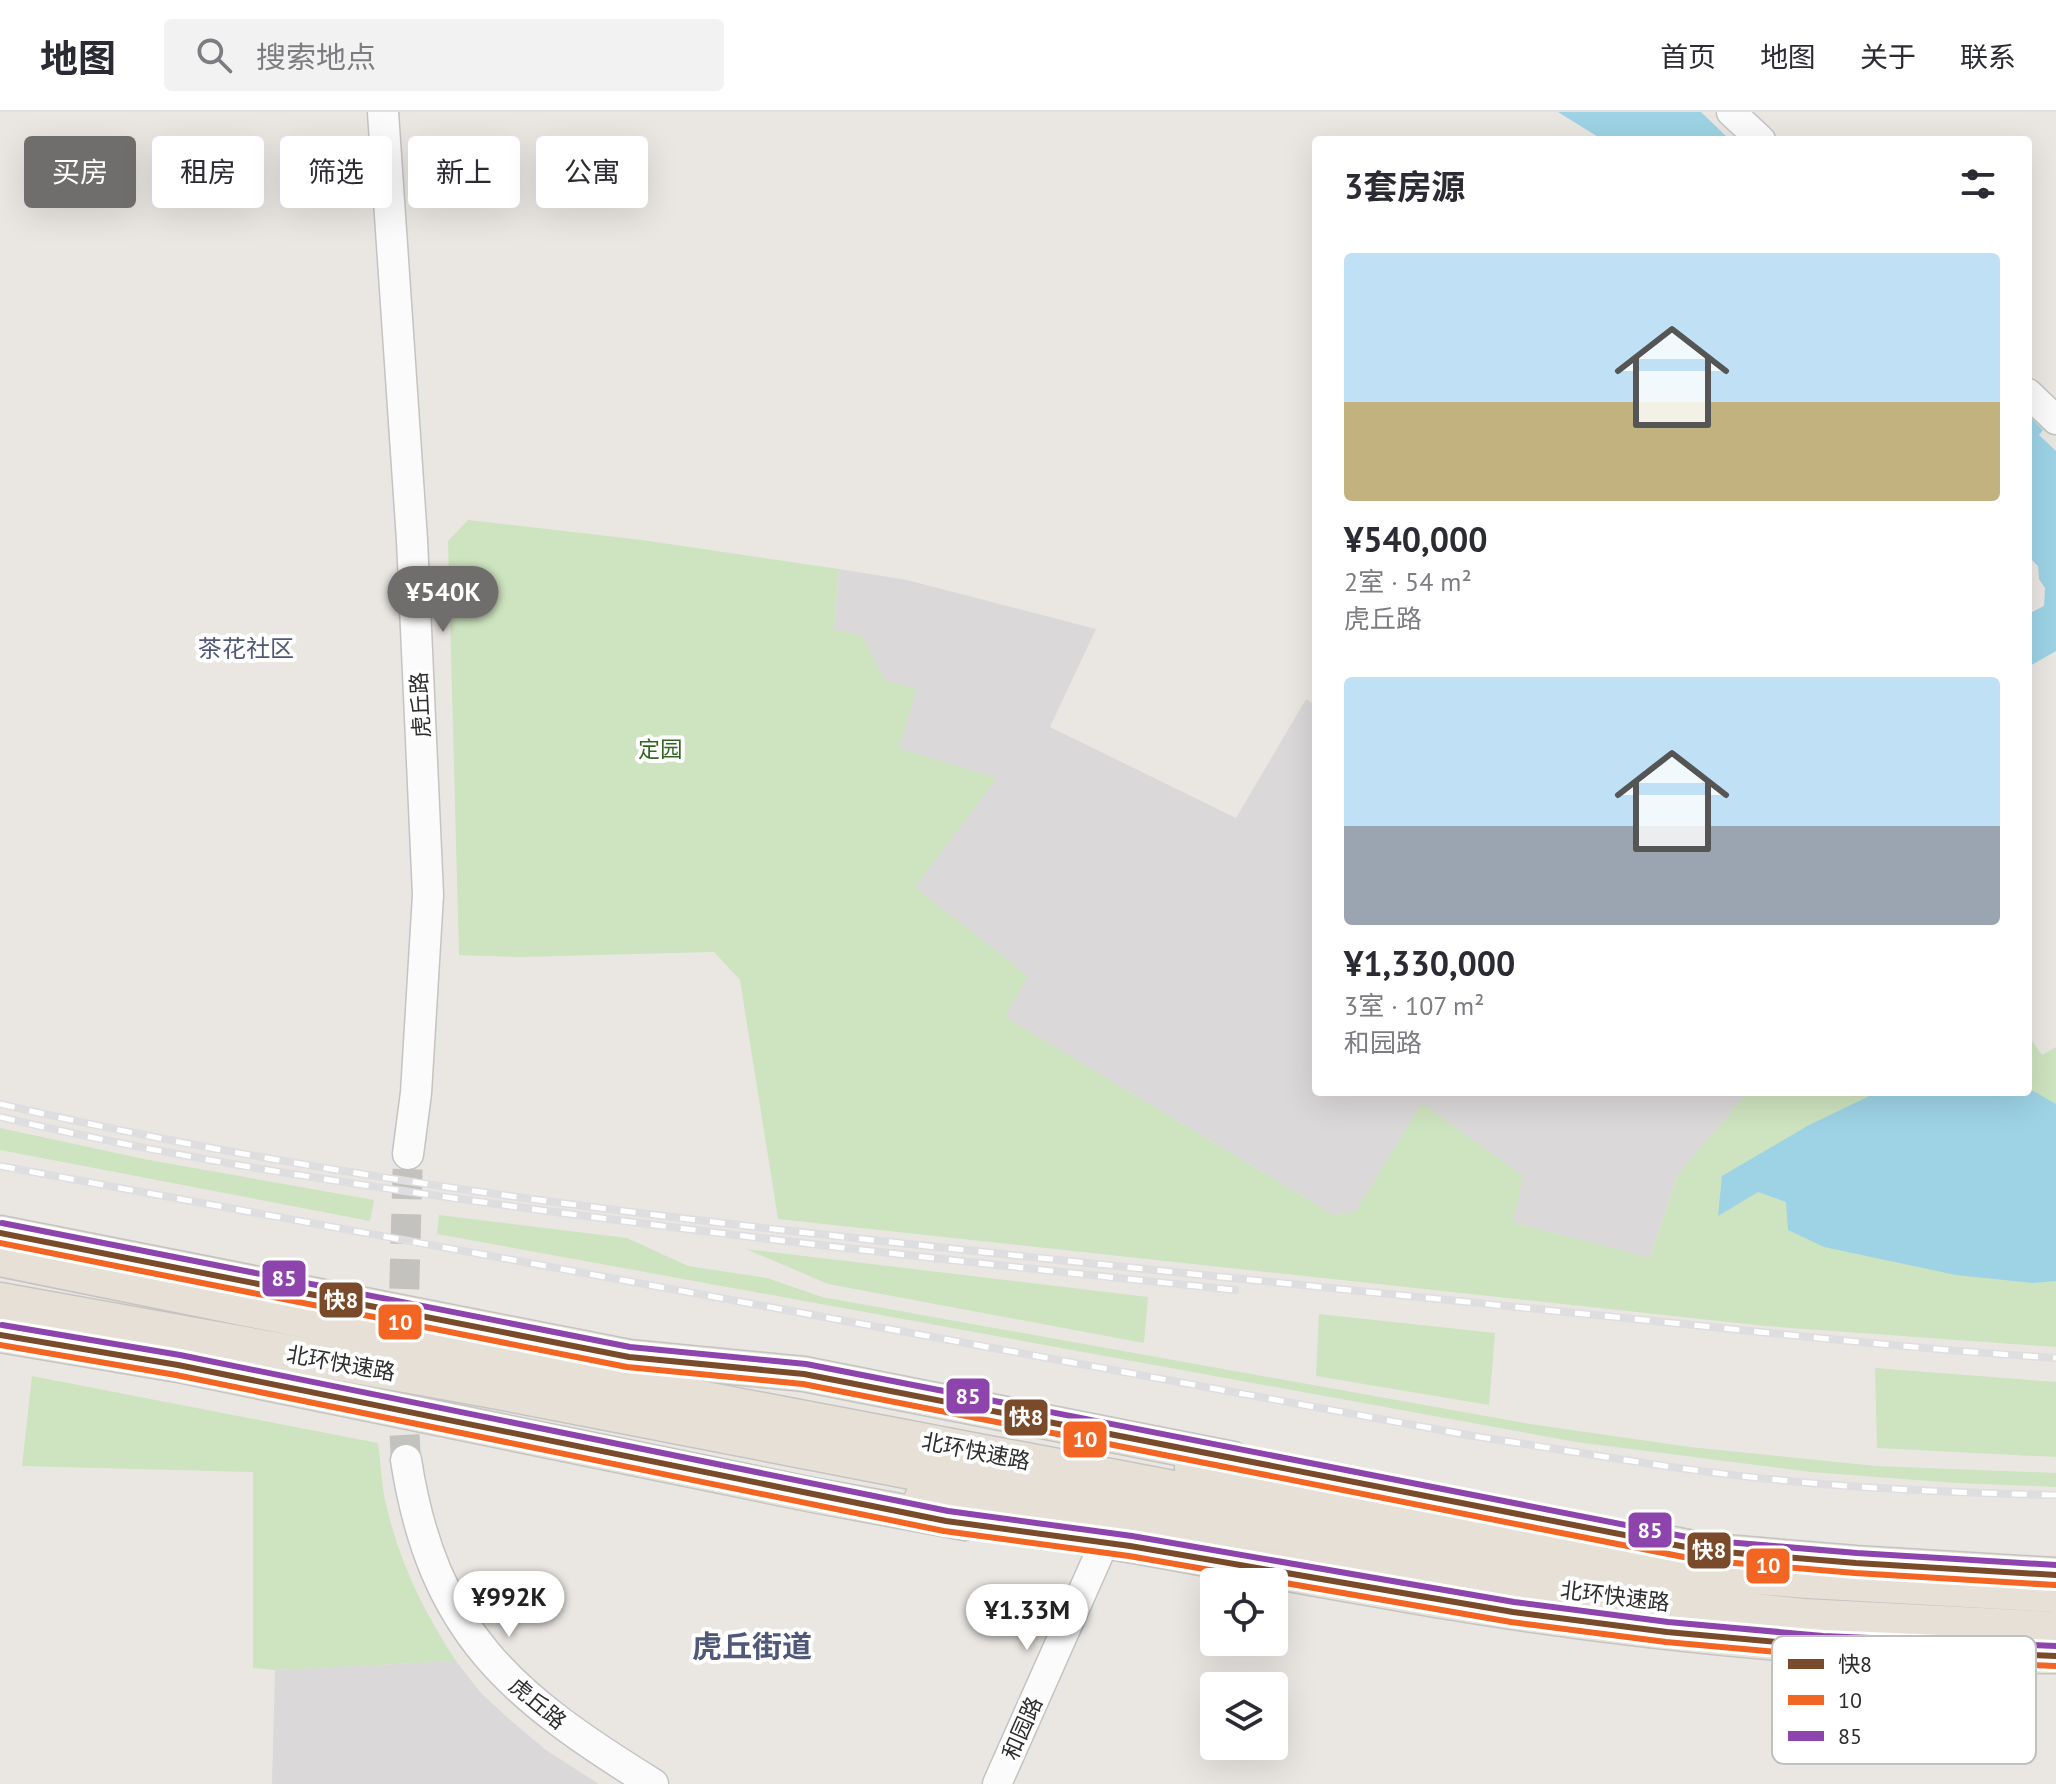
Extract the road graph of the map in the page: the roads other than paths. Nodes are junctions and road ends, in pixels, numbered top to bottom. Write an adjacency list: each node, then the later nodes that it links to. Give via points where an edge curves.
1 (383, 112): 6 (main road, 虎丘路, via 412,540 428,895)
2 (1731, 112): 3 (street)
3 (1757, 136)
4 (2032, 397): 5 (street)
5 (2056, 420)
6 (408, 1154)
7 (0, 1233): 16 (main road, via 629,1357 804,1374)
8 (0, 1258): 12 (highway, 北环快速路)
9 (0, 1301): 11 (highway, 北环快速路)
10 (0, 1335): 14 (main road, via 178,1365 946,1521)
11 (488, 1389): 14 (highway, via 648,1440 951,1503); 17 (highway, 北环快速路)
12 (657, 1391): 16 (highway, via 829,1398 1366,1499); 17 (highway, 北环快速路)
13 (406, 1460): 24 (main road, 虎丘路, via 428,1554 479,1645 530,1700)
14 (1046, 1531): 15 (main road)
15 (1105, 1541): 21 (main road, via 1452,1603); 25 (street, 和园路)
16 (1701, 1550): 18 (main road)
17 (1409, 1551): 19 (highway, 北环快速路); 20 (highway, 北环快速路, via 1630,1598 1803,1617)
18 (2056, 1575)
19 (2056, 1594)
20 (2056, 1630)
21 (1772, 1641)
22 (2036, 1655): 23 (main road)
23 (2056, 1656)
24 (653, 1784)
25 (997, 1784)

